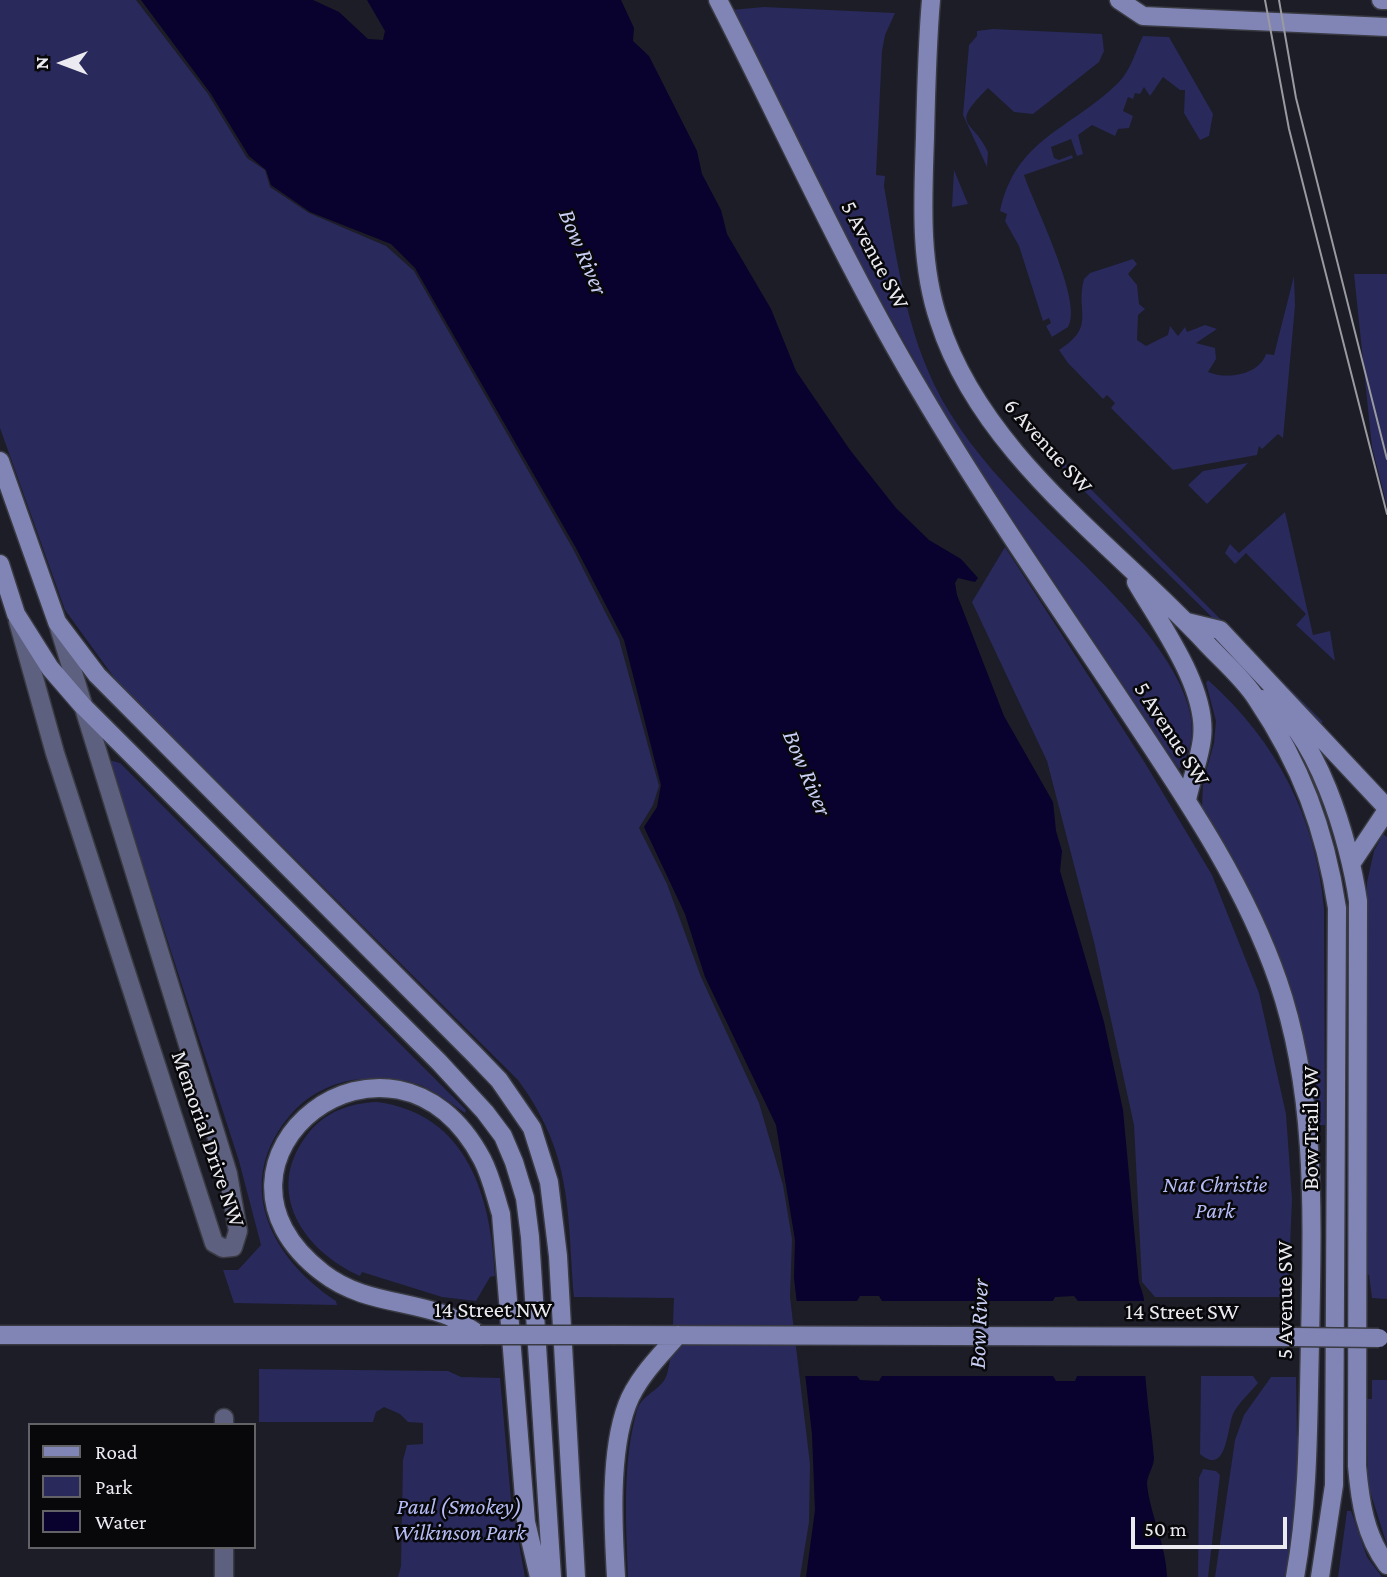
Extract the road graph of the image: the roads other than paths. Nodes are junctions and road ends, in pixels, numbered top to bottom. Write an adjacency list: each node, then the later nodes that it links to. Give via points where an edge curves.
1 (718, 0): 15 (main road, 5 Avenue SW, via 921,393)
2 (931, 0): 8 (main road, 6 Avenue SW, via 922,211 925,260 938,320 956,365 1001,436)
3 (1119, 0): 6 (main road, via 1143,16)
4 (1381, 0): 5 (main road)
5 (1387, 0)
6 (1387, 27)
7 (0, 461): 11 (main road, Memorial Drive NW)
8 (1126, 563): 12 (main road, 6 Avenue SW); 15 (main road, via 1191,679 1200,705 1202,738)
9 (0, 564): 10 (main road, Memorial Drive NW)
10 (16, 614): 14 (main road, Memorial Drive NW, via 50,668); 14 (street, Memorial Drive NW, via 55,753 214,1242 223,1248 233,1247 238,1231 228,1174)
11 (57, 622): 14 (street, Memorial Drive NW); 28 (main road, Memorial Drive NW, via 125,705 499,1080 531,1128 549,1182 558,1256)
12 (1186, 622): 13 (main road, 6 Avenue SW); 16 (main road, via 1220,630)
13 (1255, 696): 17 (main road, via 1272,704 1311,755); 31 (main road, Bow Trail SW, via 1315,807 1329,854 1337,908 1334,1485)
14 (82, 705): 27 (main road, Memorial Drive NW, via 439,1062 503,1136 525,1198 528,1224)
15 (1187, 800): 30 (main road, 5 Avenue SW, via 1240,891 1278,981 1309,1130 1308,1486)
16 (1387, 809): 17 (main road)
17 (1353, 861): 24 (main road, via 1358,914 1357,1466 1360,1501 1370,1535)
18 (0, 1335): 19 (main road, 14 Street NW)
19 (480, 1335): 20 (main road, 14 Street NW, bridge); 26 (main road, via 444,1314 348,1288 324,1274 288,1237 275,1197 279,1153 296,1125 323,1101 367,1088 415,1097 458,1125 489,1175 501,1214 526,1522)
20 (678, 1335): 21 (main road, 14 Street NW); 29 (main road, via 636,1386 621,1428 615,1498)
21 (985, 1335): 22 (main road, 14 Street SW, bridge)
22 (1384, 1338)
23 (224, 1549): 25 (street)
24 (1387, 1565)
25 (224, 1577)
26 (539, 1577)
27 (552, 1577)
28 (576, 1577)
29 (616, 1577)
30 (1295, 1577)
31 (1320, 1577)

